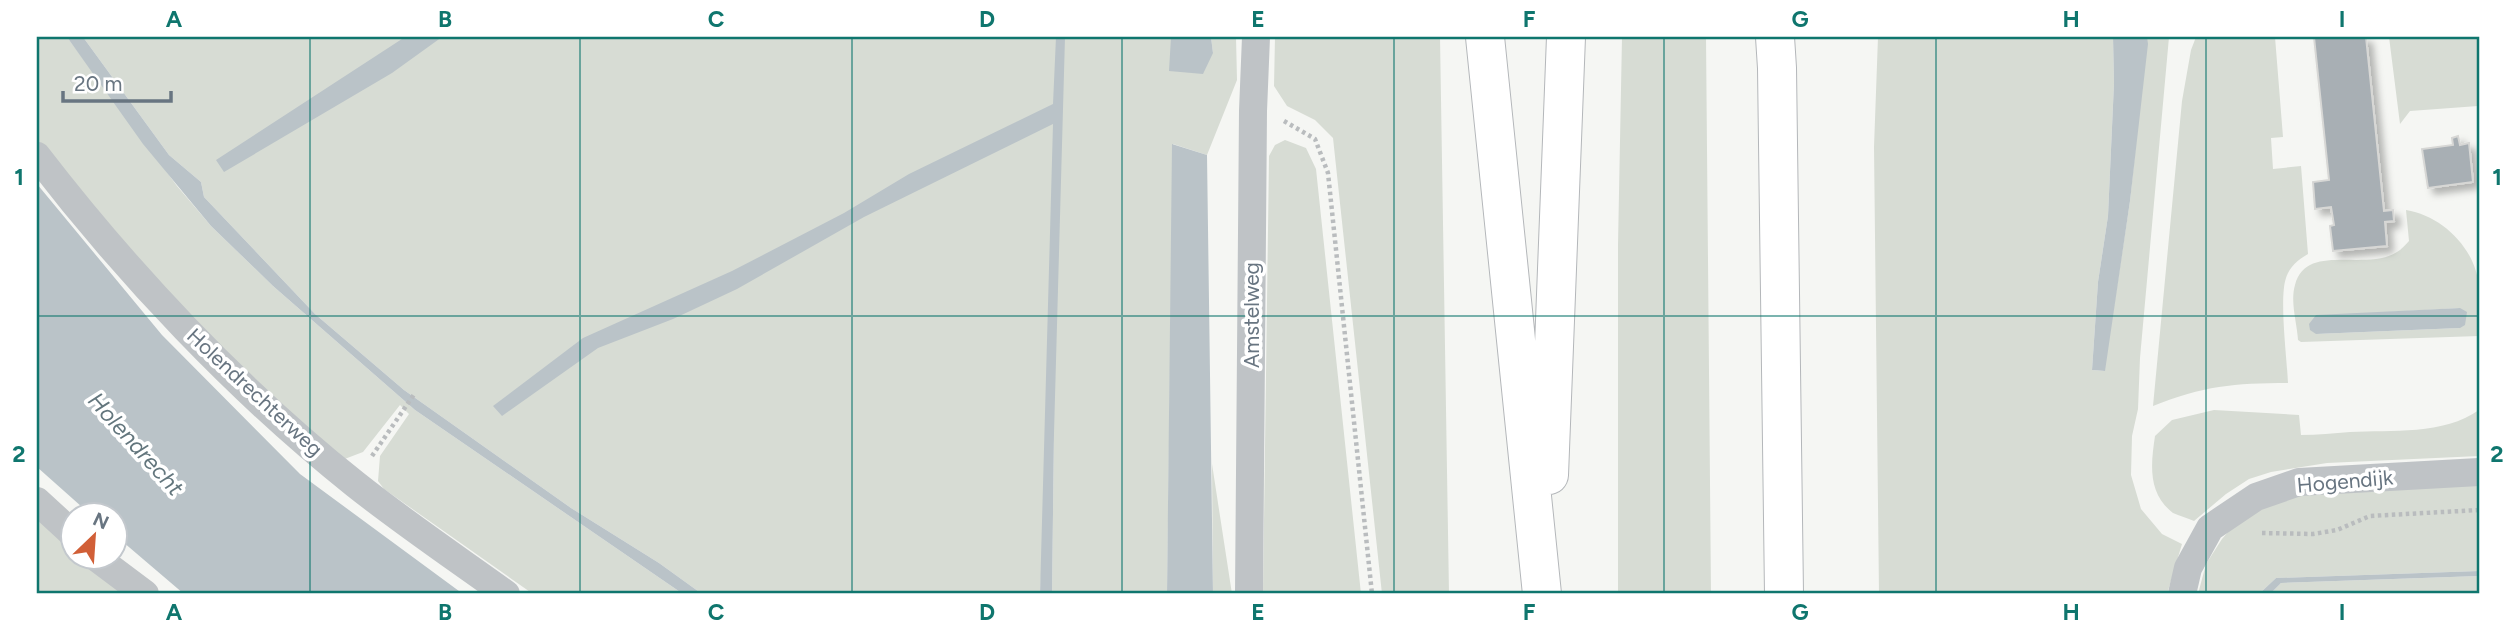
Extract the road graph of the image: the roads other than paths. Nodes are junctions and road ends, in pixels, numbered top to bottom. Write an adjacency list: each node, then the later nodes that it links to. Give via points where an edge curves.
1 (1256, 37): 12 (street, Amstelweg)
2 (1485, 37): 13 (highway)
3 (1566, 37): 13 (highway)
4 (1780, 47): 14 (highway)
5 (37, 156): 11 (street, Holendrechterweg, via 137,276 254,396 354,483)
6 (2479, 472): 15 (street, Hogendijk, via 2299,482 2256,497 2210,528 2188,568)
7 (37, 501): 8 (street)
8 (60, 523)
9 (116, 572): 10 (street)
10 (145, 594)
11 (506, 594)
12 (1249, 594)
13 (1543, 594)
14 (1784, 594)
15 (2182, 594)

